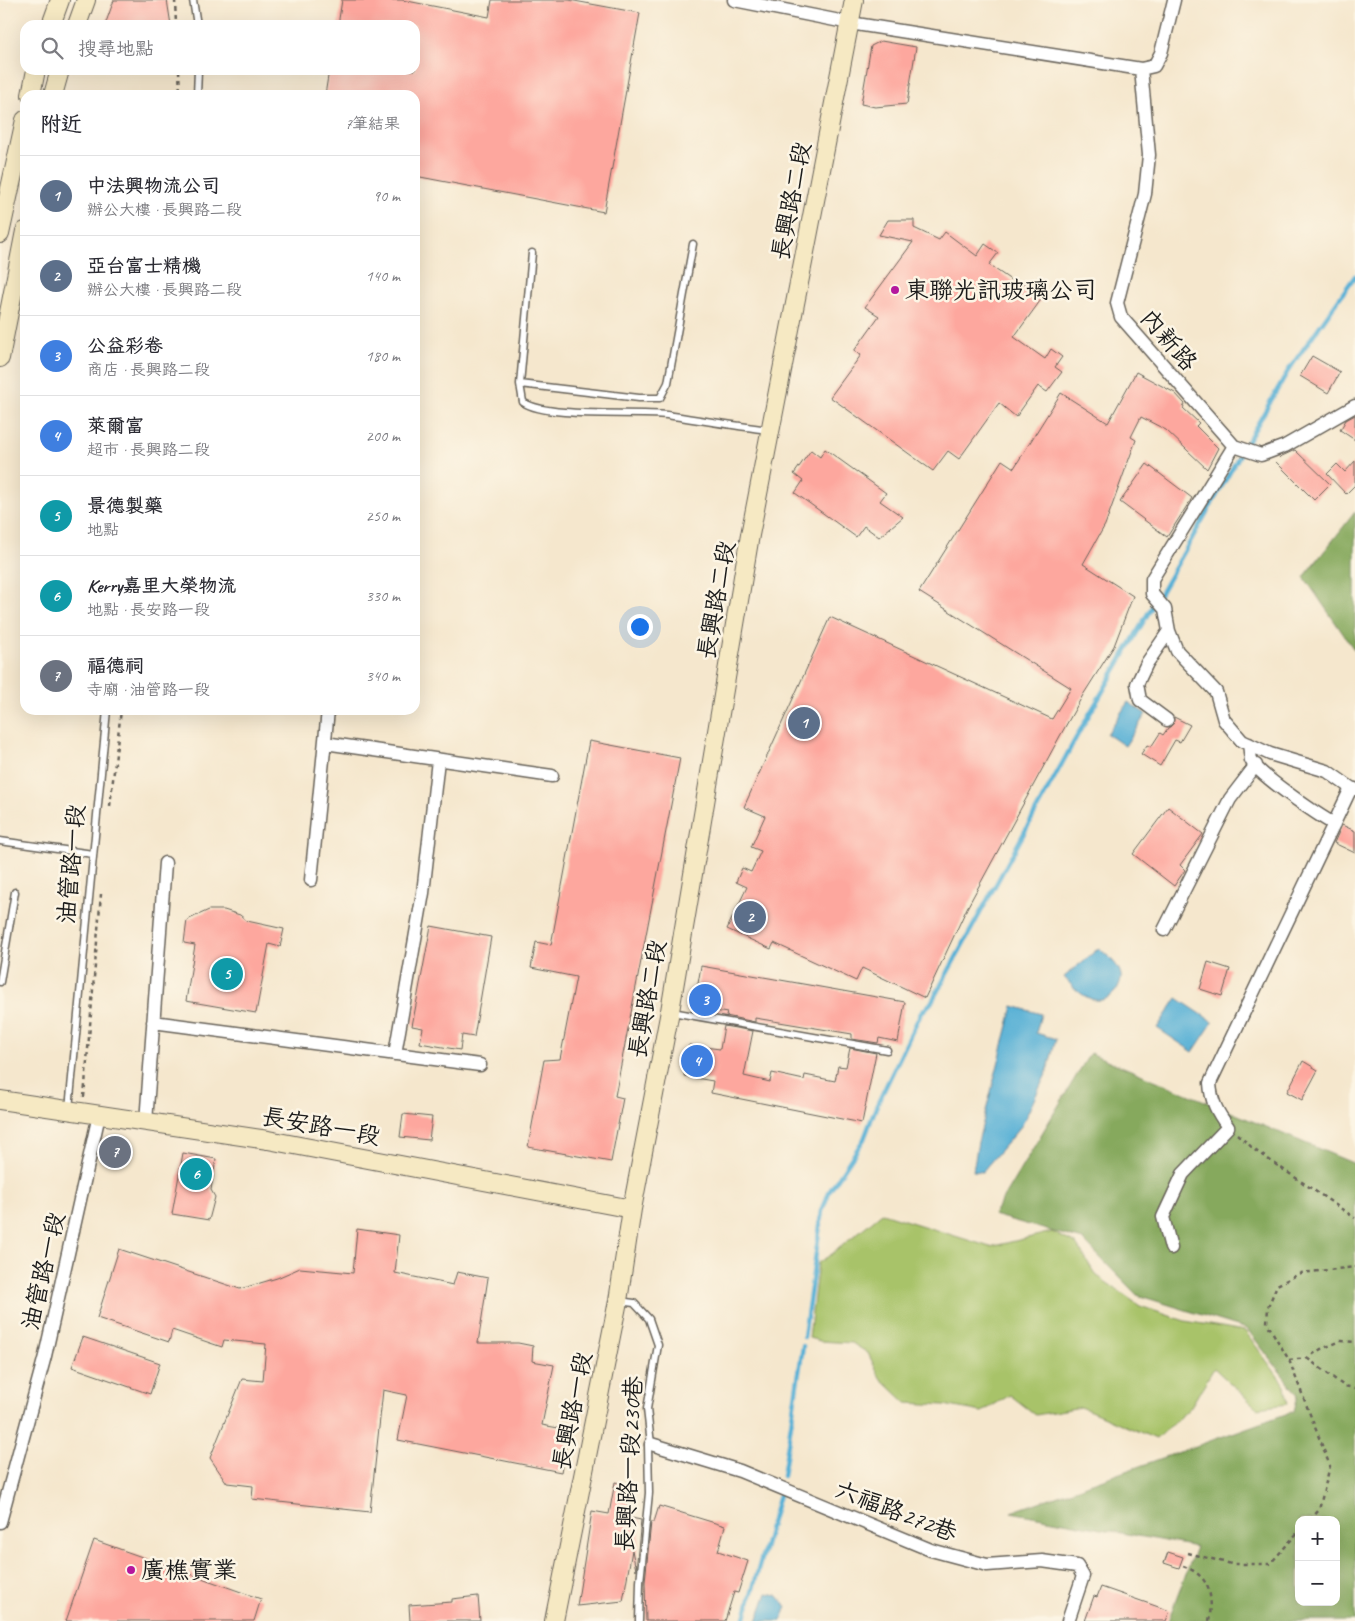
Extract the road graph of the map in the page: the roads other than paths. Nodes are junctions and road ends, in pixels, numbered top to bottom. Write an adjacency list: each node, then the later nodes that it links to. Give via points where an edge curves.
1 (60, 0): 7 (street)
2 (86, 0): 8 (street)
3 (193, 0): 9 (lane)
4 (734, 0): 10 (street)
5 (854, 0): 10 (street, 長興路二段)
6 (1174, 0): 11 (street, via 1161,53 1154,66)
7 (53, 20)
8 (79, 20)
9 (196, 20)
10 (850, 23): 11 (street); 26 (street, 長興路二段)
11 (1141, 69): 27 (street, 內新路, via 1149,155 1145,194 1117,303 1121,317)
12 (35, 75): 15 (street)
13 (59, 75): 16 (street)
14 (198, 75): 17 (lane)
15 (32, 90)
16 (54, 90)
17 (197, 90)
18 (20, 143): 19 (street)
19 (0, 234)
20 (693, 244): 24 (lane, via 668,383 660,398)
21 (532, 253): 24 (lane)
22 (20, 256): 23 (street)
23 (0, 358)
24 (520, 384): 26 (lane, via 523,402 531,407 666,415)
25 (1355, 406): 27 (street, via 1285,446 1261,455)
26 (771, 431): 46 (street, 長興路二段, via 750,536)
27 (1234, 446): 28 (street, via 1152,579 1152,594 1165,609)
28 (1169, 631): 31 (street, via 1137,684 1140,700); 33 (street, via 1177,651 1216,692 1224,720 1242,741)
29 (107, 715): 40 (lane, 油管路一段)
30 (328, 715): 32 (street)
31 (1168, 720)
32 (325, 743): 34 (street); 42 (street)
33 (1249, 744): 35 (street, via 1251,760); 37 (street, via 1270,754 1327,771)
34 (438, 760): 36 (street); 49 (street, via 423,893)
35 (1256, 765): 38 (street, via 1313,812); 44 (street, via 1230,799)
36 (552, 776)
37 (1353, 789): 38 (street)
38 (1334, 824): 56 (street, via 1210,1083 1211,1098 1228,1127 1183,1174 1163,1217)
39 (0, 841): 40 (lane)
40 (93, 854): 52 (lane, 油管路一段)
41 (165, 863): 47 (street)
42 (311, 880)
43 (15, 892): 45 (lane)
44 (1164, 930)
45 (0, 982)
46 (670, 1011): 48 (lane); 55 (street, 長興路二段)
47 (153, 1022): 49 (street); 54 (street)
48 (887, 1050)
49 (395, 1054): 50 (street)
50 (480, 1065)
51 (0, 1100): 52 (street, 長安路一段)
52 (68, 1111): 53 (street, 長安路一段)
53 (99, 1115): 54 (street, 長安路一段); 59 (street, 油管路一段, via 45,1356)
54 (146, 1122): 55 (street, 長安路一段, via 268,1140)
55 (632, 1209): 57 (street, 長興路一段)
56 (1171, 1248)
57 (618, 1301): 58 (lane, 長興路一段230巷, via 634,1303 649,1319 658,1345 647,1409); 60 (street, 長興路一段)
58 (651, 1444): 61 (lane, 長興路一段230巷, via 648,1444 650,1494); 62 (street, 六福路272巷, via 740,1471 932,1550 987,1565 1042,1561 1077,1566 1083,1576)
59 (0, 1522)
60 (554, 1621)
61 (639, 1621)
62 (1068, 1621)

